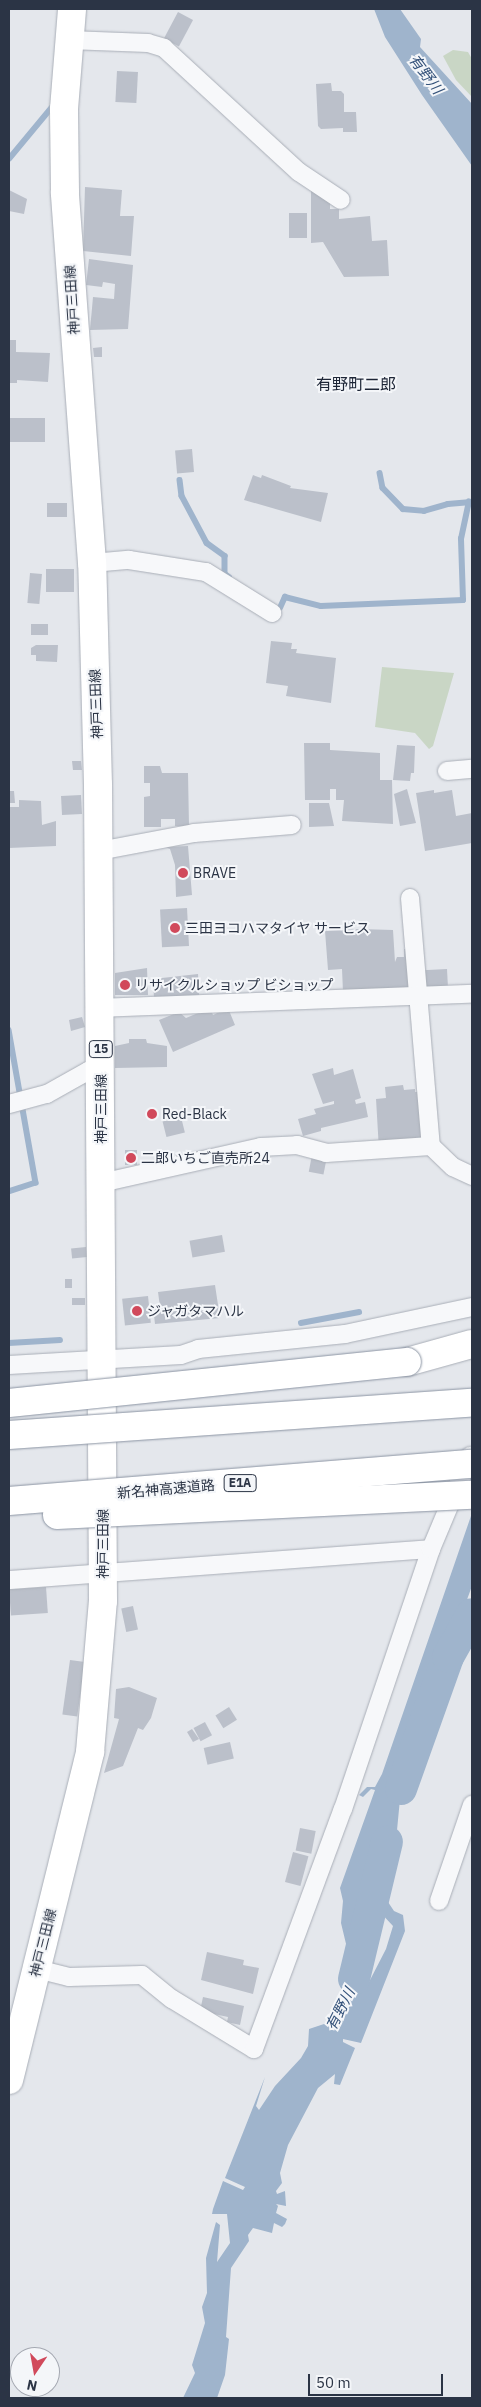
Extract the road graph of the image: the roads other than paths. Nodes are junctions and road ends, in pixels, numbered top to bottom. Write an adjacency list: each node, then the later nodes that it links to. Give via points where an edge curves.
1 (72, 9): 2 (main road, 神戸三田線 / 15)
2 (69, 40): 3 (street, via 148,43 164,48 299,172); 4 (main road, 神戸三田線 / 15, via 64,109 65,192)
3 (341, 200)
4 (92, 563): 5 (street, via 129,560 206,572); 9 (main road, 神戸三田線 / 15)
5 (272, 613)
6 (472, 769): 7 (street)
7 (447, 770)
8 (292, 825): 9 (street, via 194,833)
9 (99, 851): 13 (main road, 神戸三田線 / 15)
10 (410, 898): 12 (street)
11 (472, 994): 12 (street)
12 (417, 996): 13 (street); 16 (street)
13 (100, 1008): 14 (main road, 神戸三田線 / 15)
14 (101, 1071): 15 (street, via 88,1071 47,1094); 18 (main road, 神戸三田線 / 15)
15 (9, 1104)
16 (431, 1146): 17 (street, via 453,1167); 18 (street, via 326,1153 298,1146 261,1147)
17 (472, 1176)
18 (101, 1183): 22 (main road, 神戸三田線 / 15)
19 (472, 1307): 22 (street, via 345,1334 198,1349 181,1355)
20 (472, 1344): 23 (main road)
21 (472, 1351): 23 (main road)
22 (102, 1360): 24 (street); 34 (main road, 神戸三田線 / 15)
23 (407, 1362): 25 (main road, bridge)
24 (9, 1365)
25 (9, 1403)
26 (472, 1403): 27 (main road, bridge)
27 (9, 1435)
28 (472, 1451): 33 (street)
29 (472, 1464): 31 (main road, 新名神高速道路 / E1A, bridge)
30 (472, 1495): 32 (main road, bridge)
31 (9, 1501)
32 (9, 1517)
33 (431, 1549): 34 (street); 38 (street, via 346,1800 254,2049 172,2000 142,1975 69,1977)
34 (103, 1573): 35 (street); 38 (main road, 神戸三田線 / 15, via 100,1656 90,1752)
35 (9, 1580)
36 (472, 1805): 37 (street)
37 (439, 1901)
38 (37, 1968): 39 (main road, 神戸三田線 / 15)
39 (9, 2080)

